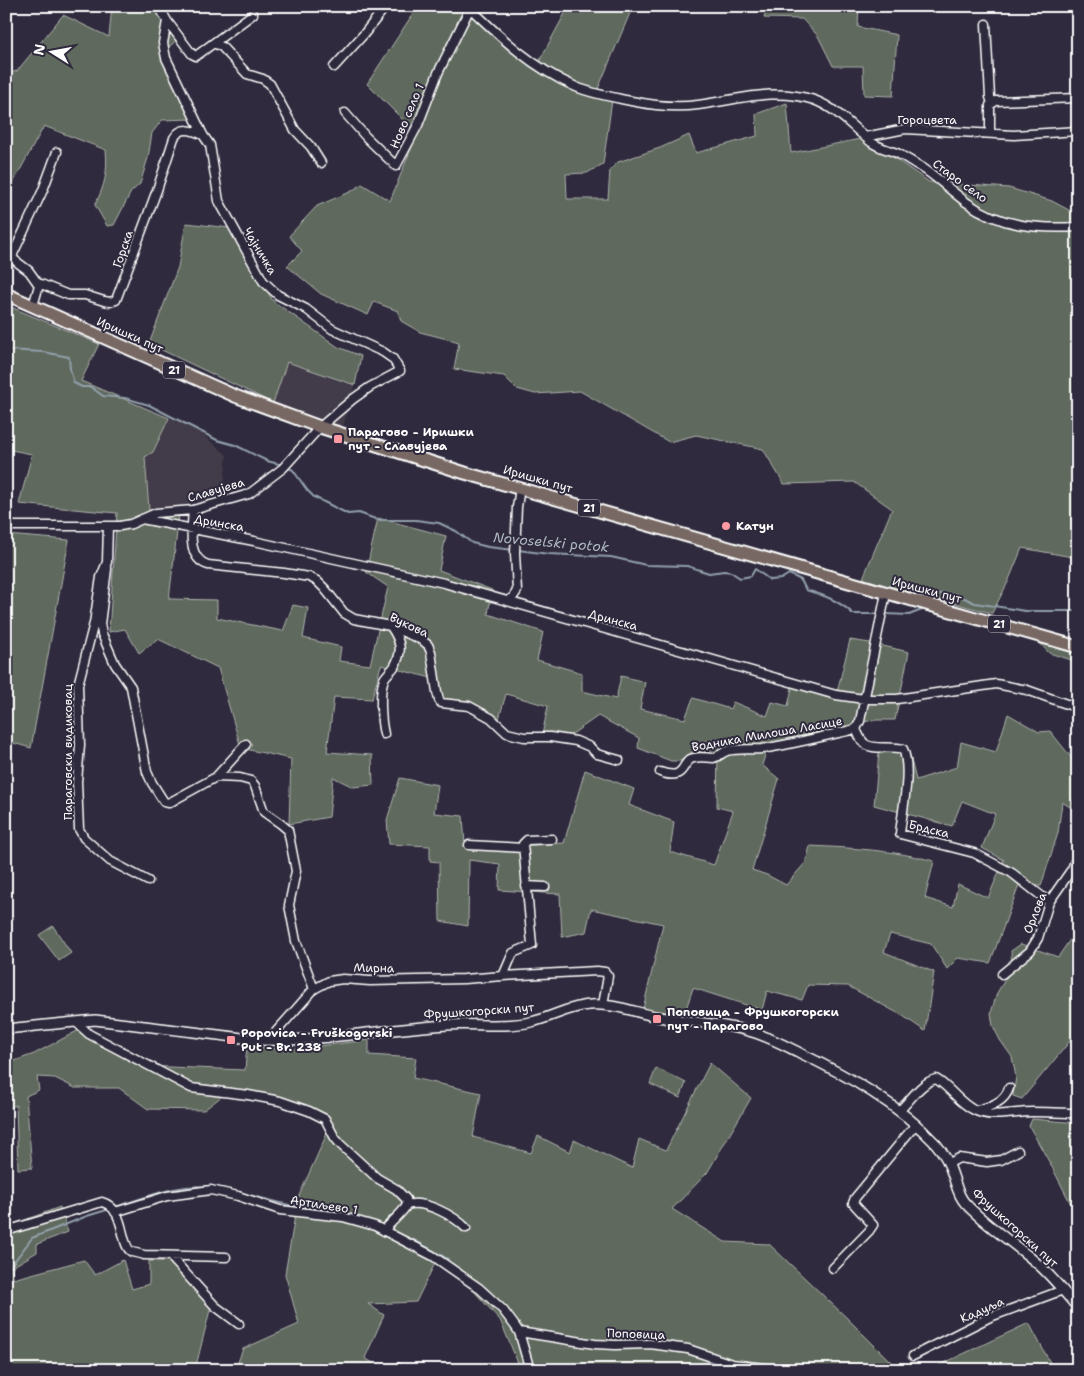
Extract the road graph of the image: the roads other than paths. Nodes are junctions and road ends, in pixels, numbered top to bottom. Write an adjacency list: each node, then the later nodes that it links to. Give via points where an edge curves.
1 (159, 6): 5 (street)
2 (386, 6): 8 (street)
3 (469, 7): 11 (street, Ново село 1, via 418,125 396,166); 15 (street, Старо село, via 525,59 570,84 599,95 642,103 696,106 764,94 790,95 831,108)
4 (253, 14): 7 (street)
5 (168, 21): 7 (street, via 194,55); 14 (street, Чајничка, via 164,43 166,58)
6 (986, 24): 10 (street)
7 (214, 43): 17 (street, via 222,47 247,74 270,84 295,130)
8 (334, 67)
9 (1078, 98): 10 (street)
10 (992, 103): 13 (street)
11 (345, 113)
12 (1078, 131): 13 (street, Гороцвета)
13 (990, 134): 15 (street, Гороцвета, via 906,129)
14 (203, 135): 19 (street, Горска, via 184,130 174,138 116,300 104,301 82,294 68,296); 22 (street, Чајничка, via 210,145 219,201 263,281 278,295 306,309 332,328 383,352)
15 (865, 137): 18 (street, Старо село, via 925,170 990,216 1028,227)
16 (57, 152): 19 (street, via 12,256)
17 (320, 163)
18 (1078, 227)
19 (39, 285): 21 (street)
20 (6, 294): 21 (main road, Иришки пут / 21)
21 (33, 306): 23 (main road, Иришки пут / 21, via 235,396)
22 (400, 371): 23 (street, Славујева, via 370,387)
23 (320, 427): 24 (main road, Иришки пут / 21); 25 (street, Славујева, via 283,468 249,494)
24 (520, 488): 31 (street, via 515,549); 32 (main road, Иришки пут / 21)
25 (193, 510): 26 (street, Славујева, via 156,513); 29 (street, Вукова)
26 (142, 520): 28 (street, Славујева); 29 (street, Дринска)
27 (6, 526): 28 (street, Славујева)
28 (108, 526): 30 (street, Параговски видиковац)
29 (192, 530): 33 (street, Дринска, via 388,570); 35 (street, Вукова, via 193,550 201,563 309,577 325,589 344,613 354,619)
30 (107, 562): 44 (street, Параговски видиковац, via 100,624 102,634 115,664 131,687 147,772 152,783 164,802 169,803); 51 (street, Параговски видиковац, via 100,577 94,623 78,685 79,829 84,838 110,861)
31 (516, 591): 33 (street); 34 (street)
32 (886, 593): 36 (main road, Иришки пут / 21); 37 (street)
33 (508, 601): 34 (street, Дринска)
34 (524, 605): 37 (street, Дринска, via 744,670 836,695)
35 (390, 626): 40 (street, via 400,641 399,654 384,679 381,696); 42 (street, Вукова, via 428,645 441,703 469,706 491,718 507,733 576,741 597,754)
36 (1078, 647)
37 (864, 699): 38 (street, Дринска, via 897,699 996,684 1027,690); 39 (street)
38 (1078, 708)
39 (856, 729): 43 (street, Водника Милоша Ласице, via 762,749 728,751 714,758 692,758 675,775); 54 (street, Брдска, via 869,747 896,746 903,749 906,763 900,834 974,854 1012,873)
40 (384, 734)
41 (246, 744): 44 (street, Параговски видиковац)
42 (619, 760)
43 (660, 772)
44 (216, 776): 57 (street, via 251,781 264,812 288,830 296,871 289,905 296,941)
45 (1078, 802): 46 (street)
46 (1078, 812)
47 (552, 839): 49 (street, via 526,840)
48 (469, 845): 49 (street)
49 (523, 848): 52 (street)
50 (1078, 853): 54 (street, Орлова, via 1072,869)
51 (148, 881)
52 (526, 886): 53 (street); 56 (street, via 532,946 513,952)
53 (545, 887)
54 (1049, 902): 55 (street, Орлова, via 1038,938 1030,951)
55 (1002, 974)
56 (503, 976): 57 (street, Мирна, via 464,980 343,979 329,981); 58 (street, Мирна, via 605,972 609,980)
57 (314, 989): 61 (street, Мирна)
58 (603, 1005): 61 (street, Фрушкогорски пут, via 580,1006 530,1022 446,1025); 63 (street, Фрушкогорски пут, via 753,1032 845,1076)
59 (76, 1022): 60 (street, Фрушкогорски пут); 61 (street, Фрушкогорски пут, via 108,1020); 69 (street, via 89,1034 191,1088 280,1101 325,1119 341,1145 377,1178 396,1189)
60 (6, 1029)
61 (272, 1040)
62 (1009, 1088): 64 (street, via 1006,1096 995,1104)
63 (899, 1111): 64 (street, via 929,1080 936,1078); 66 (street, Фрушкогорски пут)
64 (975, 1111): 65 (street, via 1000,1115)
65 (1078, 1113)
66 (916, 1124): 68 (street, Фрушкогорски пут, via 938,1146); 76 (street, via 855,1198 853,1203 873,1225)
67 (1018, 1151): 68 (street, via 1001,1160 987,1162 959,1158)
68 (948, 1164): 77 (street, Фрушкогорски пут, via 962,1200 1041,1267)
69 (408, 1205): 71 (street, via 420,1203); 72 (street)
70 (115, 1212): 72 (street, Артиљево 1, via 167,1196 211,1190 280,1210 356,1220); 73 (street, via 108,1204 100,1202); 74 (street, via 131,1252)
71 (466, 1228)
72 (384, 1230): 80 (street, Артиљево 1, via 458,1272 502,1310)
73 (6, 1231)
74 (170, 1256): 75 (street); 79 (street, via 215,1306)
75 (226, 1257)
76 (833, 1268)
77 (1063, 1290): 78 (street, Фрушкогорски пут); 81 (street, Кадуља, via 990,1317)
78 (1078, 1308)
79 (239, 1324)
80 (519, 1332): 82 (street, Артиљево 1); 83 (street, Поповица, via 595,1344 650,1344 688,1349 732,1364)
81 (913, 1356)
82 (530, 1370)
83 (780, 1370)

